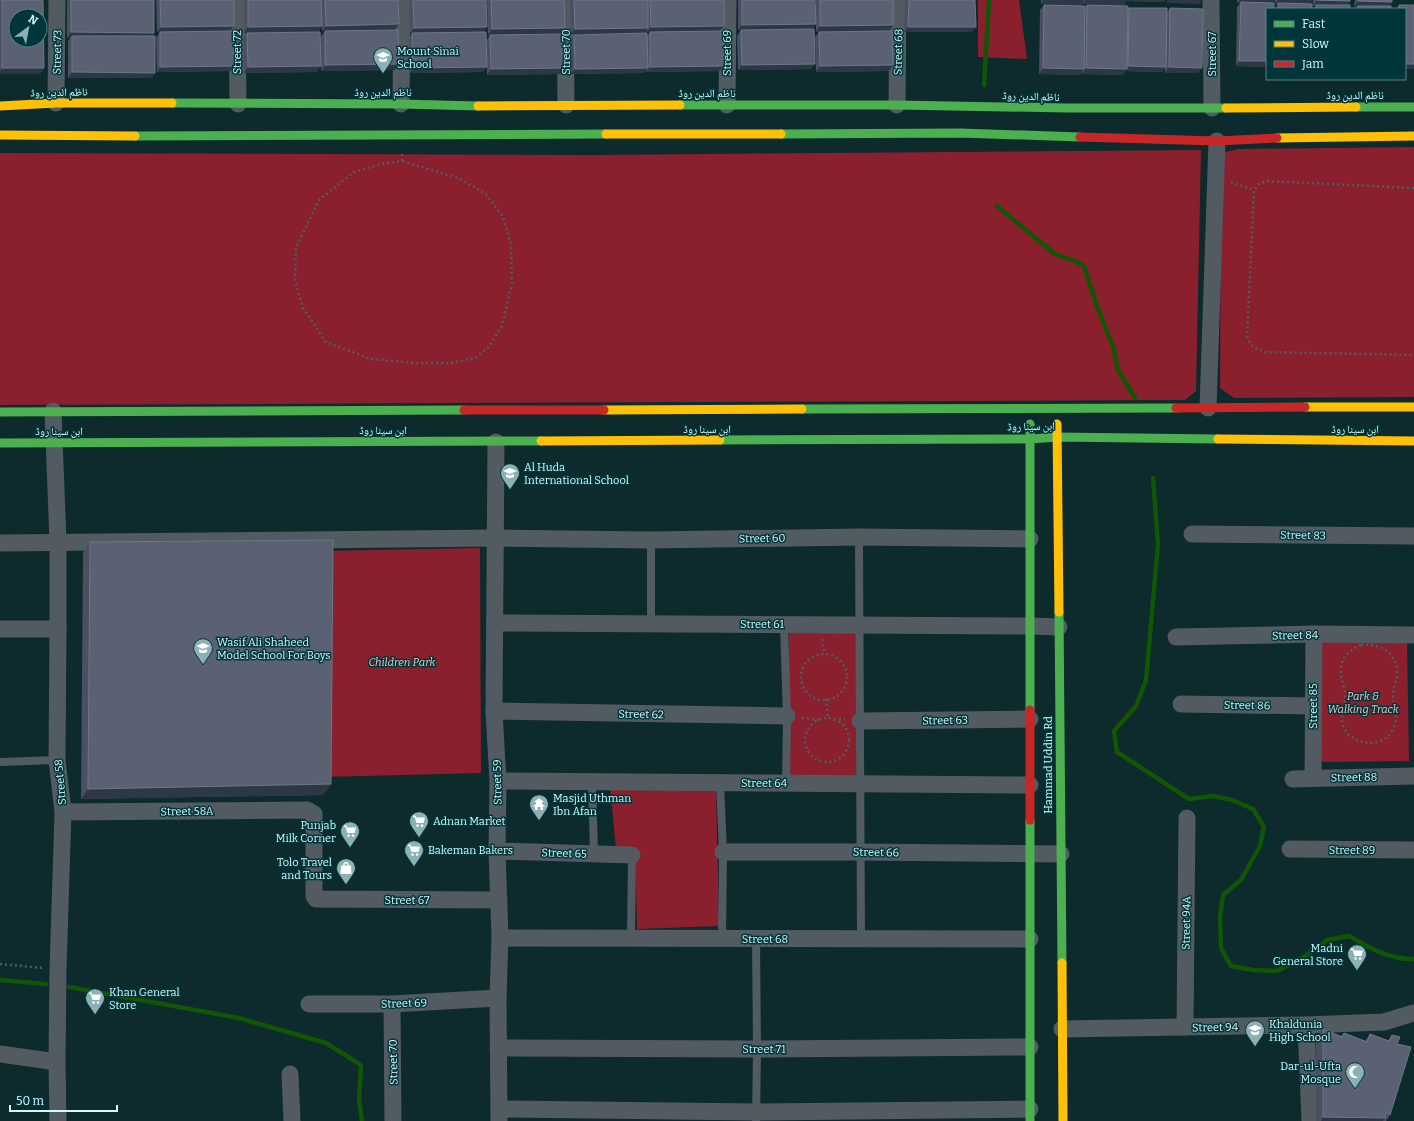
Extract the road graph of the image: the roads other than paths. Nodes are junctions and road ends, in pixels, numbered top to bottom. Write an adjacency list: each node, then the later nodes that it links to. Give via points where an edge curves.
1 (58, 0): 8 (street, Street 73)
2 (237, 0): 9 (street, Street 72)
3 (402, 0): 10 (street)
4 (566, 0): 11 (street, Street 70)
5 (728, 0): 12 (street, Street 69)
6 (898, 0): 13 (street, Street 68)
7 (1211, 0): 16 (street, Street 67)
8 (56, 103): 9 (main road, ناظم الدین روڈ, via 158,107); 14 (main road, ناظم الدین روڈ)
9 (238, 104): 10 (main road, ناظم الدین روڈ)
10 (401, 104): 11 (main road, ناظم الدین روڈ, via 496,107)
11 (566, 105): 12 (main road, ناظم الدین روڈ)
12 (727, 105): 13 (main road, ناظم الدین روڈ)
13 (897, 105): 16 (main road, ناظم الدین روڈ, via 959,109)
14 (0, 106)
15 (1414, 107): 16 (main road, ناظم الدین روڈ, via 1288,111)
16 (1212, 108)
17 (0, 135): 19 (main road, via 960,130)
18 (1414, 136): 19 (main road, via 1288,134)
19 (1217, 141): 21 (street)
20 (1414, 407): 21 (main road, ابن سینا روڈ, via 1295,411)
21 (1208, 408): 23 (main road, ابن سینا روڈ)
22 (1030, 409): 23 (main road, ابن سینا روڈ); 24 (main road, ابن سینا روڈ); 28 (main road, Hammad Uddin Rd)
23 (1057, 409): 27 (main road, Hammad Uddin Rd)
24 (53, 411): 25 (main road, ابن سینا روڈ); 31 (street, Street 58)
25 (0, 412)
26 (1294, 427): 29 (main road)
27 (1057, 438): 28 (main road, ابن سینا روڈ); 29 (main road, ابن سینا روڈ); 47 (main road, Hammad Uddin Rd)
28 (1030, 439): 32 (main road, ابن سینا روڈ); 38 (main road, Hammad Uddin Rd)
29 (1293, 440): 30 (main road, ابن سینا روڈ)
30 (1414, 441)
31 (54, 442): 32 (main road, ابن سینا روڈ); 33 (main road, ابن سینا روڈ); 40 (street, Street 58)
32 (496, 442): 37 (street, Street 59)
33 (0, 443)
34 (1192, 534): 35 (street, Street 83)
35 (1414, 536)
36 (859, 537): 38 (street, Street 60); 39 (street, Street 60); 45 (lane)
37 (495, 538): 39 (street, Street 60); 40 (street, Street 60); 42 (street, Street 59)
38 (1030, 539): 46 (main road, Hammad Uddin Rd)
39 (651, 540): 43 (lane)
40 (58, 542): 41 (street, Street 60); 49 (street, Street 58)
41 (0, 543)
42 (494, 623): 43 (street, Street 61); 55 (street, Street 59)
43 (651, 624): 44 (street, Street 61)
44 (784, 624): 45 (street, Street 61); 56 (lane)
45 (860, 625): 46 (street, Street 61); 58 (lane)
46 (1030, 626): 47 (street, Street 61); 57 (main road, Hammad Uddin Rd)
47 (1059, 627): 80 (main road, Hammad Uddin Rd)
48 (0, 629): 49 (street)
49 (58, 629): 59 (street, Street 58)
50 (1314, 634): 51 (street, Street 84); 52 (street, Street 84); 54 (street, Street 85)
51 (1414, 635)
52 (1176, 637)
53 (1181, 704): 54 (street, Street 86)
54 (1313, 706): 62 (street, Street 85)
55 (494, 711): 56 (street, Street 62); 64 (street, Street 59)
56 (787, 716): 67 (lane)
57 (1030, 719): 58 (street, Street 63); 69 (main road, Hammad Uddin Rd)
58 (860, 720): 68 (lane)
59 (57, 760): 60 (lane); 70 (street, Street 58)
60 (0, 762)
61 (1414, 776): 62 (street, Street 88)
62 (1313, 778): 63 (street, Street 88)
63 (1293, 779)
64 (498, 781): 65 (street, Street 64); 74 (street, Street 59)
65 (592, 782): 66 (street, Street 64); 77 (lane)
66 (720, 783): 67 (street, Street 64); 75 (lane)
67 (786, 783): 68 (street, Street 64)
68 (860, 784): 69 (street, Street 64); 76 (lane)
69 (1030, 785): 79 (main road, Hammad Uddin Rd)
70 (63, 812): 81 (street, Street 58A, via 311,811 314,814); 100 (street, Street 58)
71 (1187, 818): 94 (street, Street 94A)
72 (1290, 850): 73 (street, Street 89)
73 (1414, 850)
74 (497, 851): 77 (street, Street 65); 82 (street, Street 59)
75 (723, 852): 76 (street, Street 66); 85 (lane)
76 (860, 852): 79 (street, Street 66); 87 (lane)
77 (594, 854): 78 (street, Street 65)
78 (632, 854): 84 (lane)
79 (1030, 854): 80 (street, Street 66); 88 (main road, Hammad Uddin Rd)
80 (1061, 854): 95 (main road, Hammad Uddin Rd)
81 (316, 899): 82 (street, Street 67)
82 (499, 900): 83 (street, Street 59)
83 (500, 938): 84 (street, Street 68); 89 (street, Street 59)
84 (631, 938): 85 (street, Street 68)
85 (722, 939): 86 (street, Street 68)
86 (756, 939): 87 (street, Street 68); 98 (lane)
87 (861, 939): 88 (street, Street 68)
88 (1030, 939): 96 (main road, Hammad Uddin Rd)
89 (498, 998): 91 (street, Street 69); 97 (street, Street 59)
90 (309, 1004): 91 (street, Street 69)
91 (392, 1004): 107 (street, Street 70)
92 (1414, 1013): 93 (street, Street 94, via 1384,1022)
93 (1306, 1026): 94 (street, Street 94); 109 (street)
94 (1185, 1027): 95 (street, Street 94)
95 (1062, 1029): 108 (main road, Hammad Uddin Rd)
96 (1030, 1047): 98 (street, Street 71); 103 (main road, Hammad Uddin Rd)
97 (498, 1048): 98 (street, Street 71); 102 (street, Street 59)
98 (757, 1049): 104 (lane)
99 (0, 1054): 100 (street)
100 (56, 1062): 105 (street, Street 58)
101 (290, 1074): 106 (street)
102 (499, 1115): 104 (street)
103 (1030, 1115): 104 (street)
104 (756, 1116)
105 (58, 1121)
106 (292, 1121)
107 (393, 1121)
108 (1063, 1121)
109 (1310, 1121)

